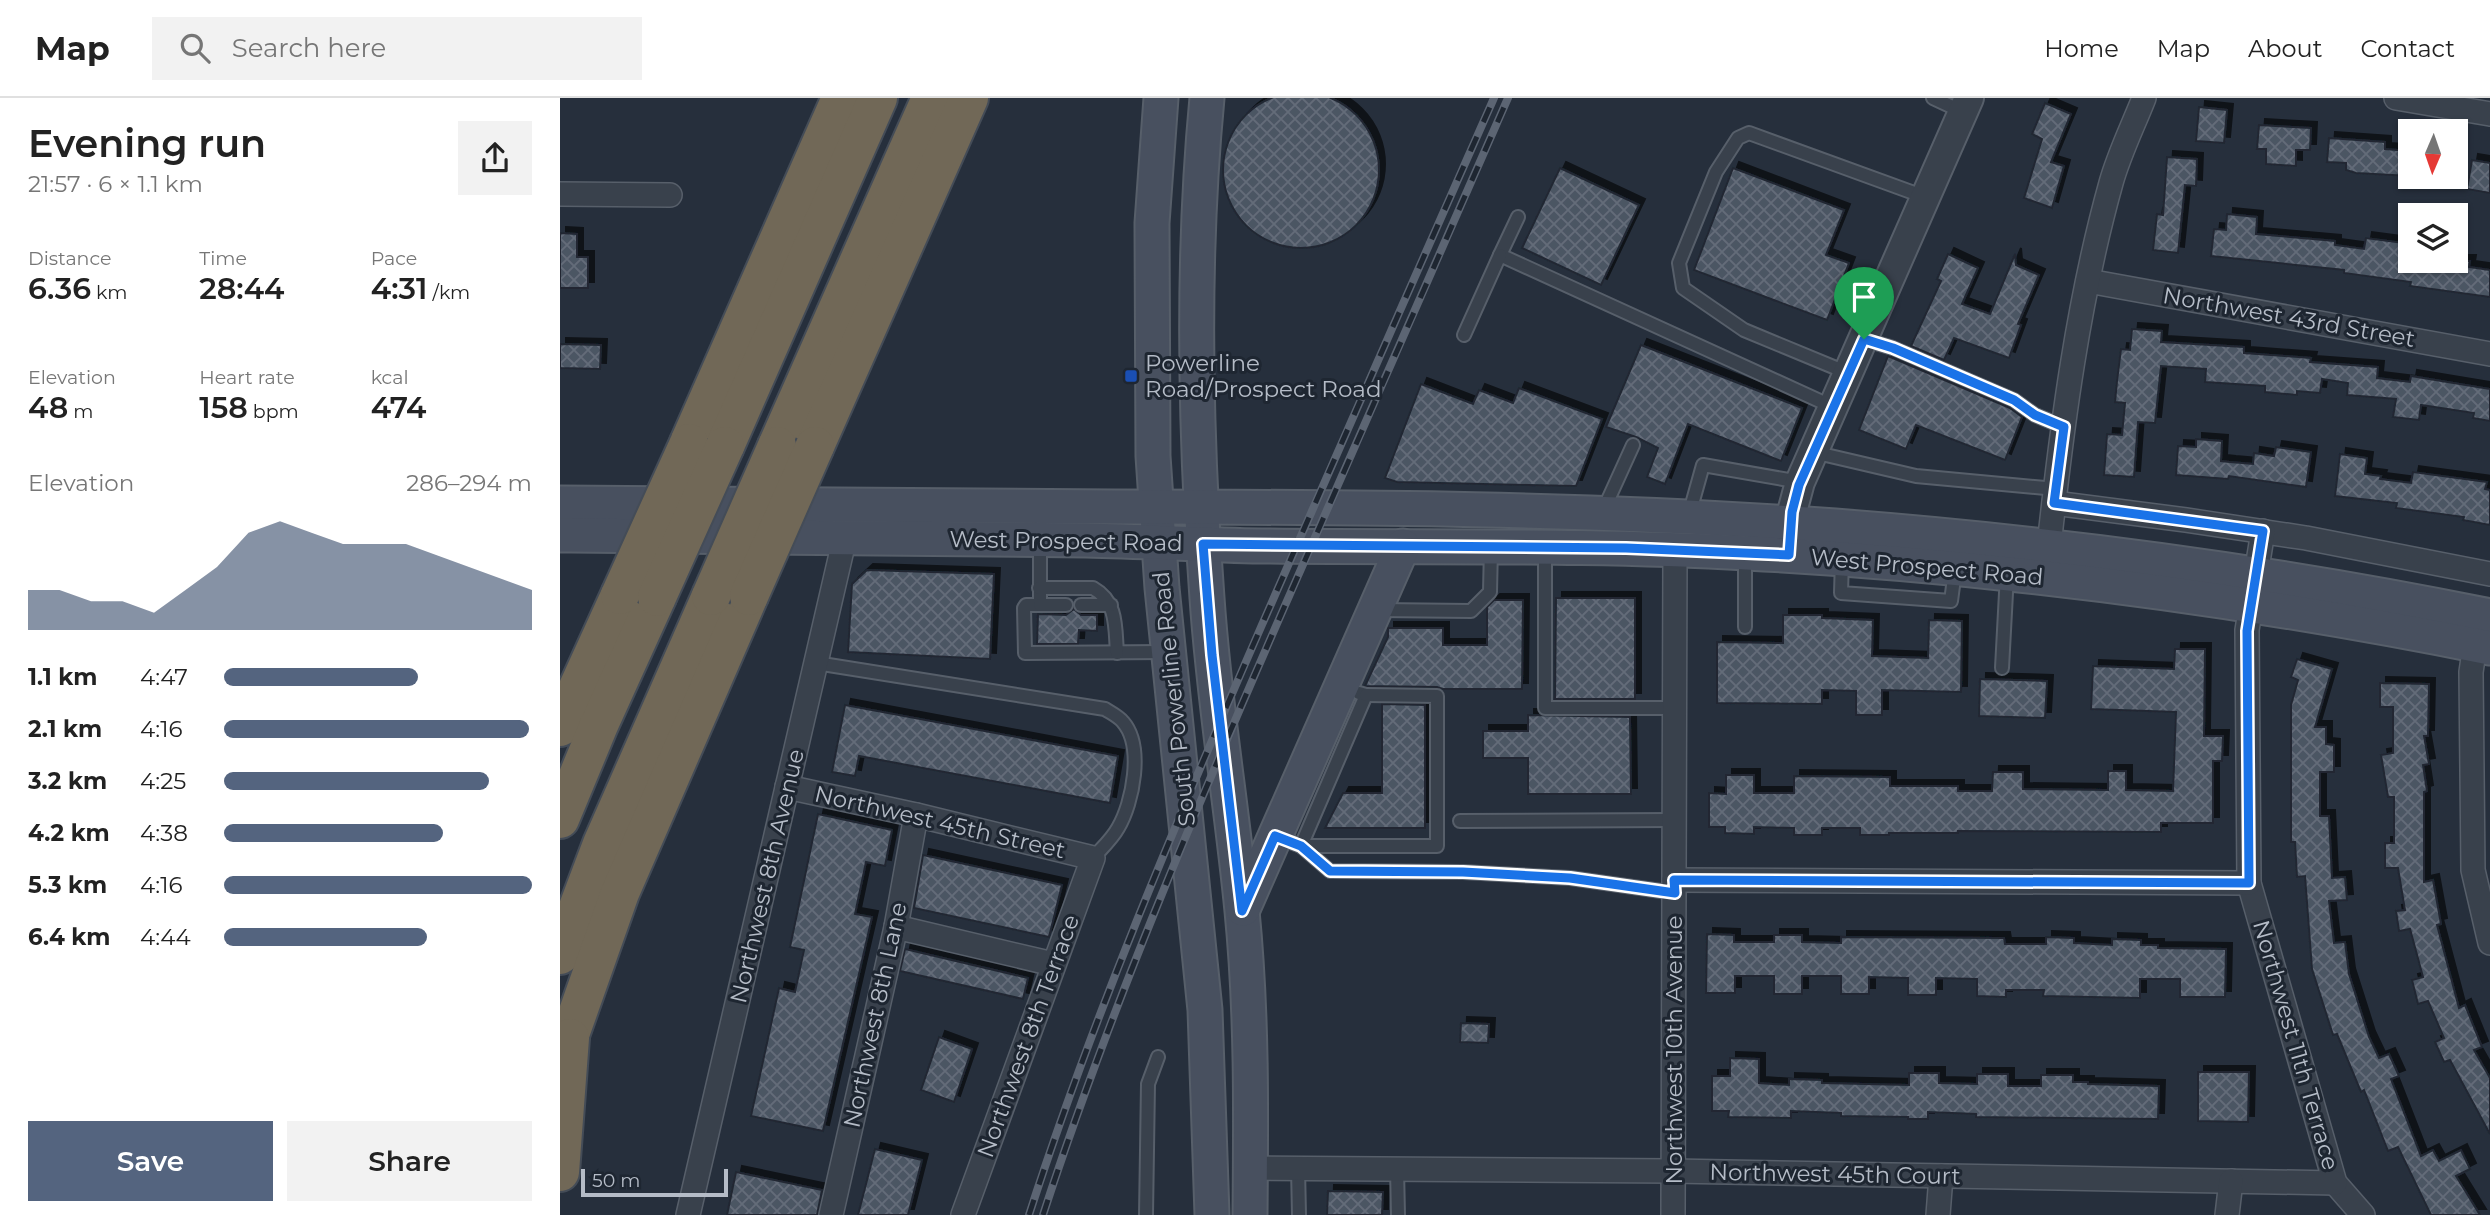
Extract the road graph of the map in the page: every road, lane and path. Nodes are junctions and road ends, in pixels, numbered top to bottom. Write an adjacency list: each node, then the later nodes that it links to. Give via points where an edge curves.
1 (841, 98): 25 (highway)
2 (878, 98): 25 (highway)
3 (932, 98): 81 (highway, bridge, via 607,832)
4 (969, 98): 83 (highway, bridge, via 620,893)
5 (1161, 98): 31 (main road, South Powerline Road, via 1152,265)
6 (1206, 98): 32 (main road, South Powerline Road, via 1196,298)
7 (1933, 98): 11 (lane)
8 (2144, 98): 18 (street, via 2111,181)
9 (2396, 98): 10 (street)
10 (2426, 100): 12 (street)
11 (1966, 105): 15 (street)
12 (2490, 114)
13 (560, 194): 14 (street)
14 (670, 195)
15 (1926, 197): 20 (street); 22 (lane, via 1749,133 1738,138 1716,172 1679,262 1683,288 1744,330)
16 (1518, 217): 17 (lane)
17 (1500, 255): 19 (lane); 23 (lane)
18 (2088, 281): 21 (street, Northwest 43rd Street); 24 (street)
19 (1464, 335)
20 (1864, 339): 22 (street); 24 (lane, via 2014,400)
21 (2490, 354)
22 (1849, 373): 23 (street)
23 (1834, 407): 27 (street)
24 (2064, 427): 29 (street)
25 (707, 444): 52 (highway, bridge); 71 (highway, bridge, via 657,597)
26 (1633, 445): 33 (lane)
27 (1813, 452): 28 (street); 29 (lane, via 1916,476)
28 (1800, 482): 34 (lane, via 1703,465); 38 (street)
29 (2055, 496): 35 (street); 43 (street)
30 (560, 503): 31 (main road, West Prospect Road)
31 (1156, 507): 32 (main road, West Prospect Road); 40 (main road, South Powerline Road)
32 (1201, 507): 33 (main road, West Prospect Road); 41 (main road, South Powerline Road)
33 (1601, 515): 34 (main road, West Prospect Road)
34 (1689, 519): 38 (main road, West Prospect Road)
35 (2263, 531): 49 (street); 51 (street, Northwest 11th Terrace)
36 (560, 535): 37 (main road, West Prospect Road)
37 (845, 537): 39 (main road, West Prospect Road); 63 (street, Northwest 8th Avenue)
38 (1790, 539): 43 (main road, West Prospect Road); 47 (main road, West Prospect Road); 48 (main road, West Prospect Road, via 1842,558)
39 (1040, 540): 40 (main road, West Prospect Road); 50 (lane)
40 (1159, 542): 41 (main road, West Prospect Road); 61 (main road, South Powerline Road)
41 (1203, 544): 42 (main road, West Prospect Road); 78 (main road, South Powerline Road)
42 (1403, 546): 44 (main road, West Prospect Road); 57 (main road)
43 (2049, 546): 51 (main road, West Prospect Road)
44 (1491, 547): 45 (main road, West Prospect Road); 57 (lane, via 1490,592 1471,611)
45 (1545, 547): 46 (main road, West Prospect Road); 67 (lane, via 1545,708)
46 (1675, 550): 47 (main road, West Prospect Road); 67 (street, Northwest 10th Avenue)
47 (1745, 552): 59 (lane)
48 (2007, 574): 51 (main road, West Prospect Road, via 2156,591); 64 (lane)
49 (2490, 574)
50 (1040, 588): 53 (lane); 56 (lane, via 1093,588)
51 (2252, 589): 58 (main road, West Prospect Road); 60 (main road, West Prospect Road); 76 (street, Northwest 11th Terrace, via 2247,641)
52 (620, 594): 65 (highway); 68 (highway)
53 (1040, 605): 54 (lane); 62 (lane, via 1024,608 1025,653)
54 (1066, 605)
55 (1081, 605): 56 (lane)
56 (1111, 605): 62 (lane)
57 (1375, 610): 66 (main road)
58 (2490, 616)
59 (1745, 627)
60 (2482, 646): 80 (street, via 2471,672 2473,870)
61 (1168, 652): 62 (lane); 97 (main road, South Powerline Road, via 1205,1010)
62 (1117, 653)
63 (816, 663): 69 (street, Northwest 8th Avenue); 75 (lane, via 1105,709 1116,716 1125,724 1133,744 1132,793 1118,830)
64 (2002, 668)
65 (560, 685)
66 (1354, 690): 74 (main road); 74 (lane, via 1437,696 1437,846)
67 (1673, 708): 72 (street, Northwest 10th Avenue)
68 (560, 727)
69 (787, 787): 70 (street, Northwest 45th Street); 93 (street, Northwest 8th Avenue)
70 (916, 815): 75 (street, Northwest 45th Street); 79 (street, Northwest 8th Lane)
71 (560, 819)
72 (1673, 820): 73 (lane); 77 (street, Northwest 10th Avenue)
73 (1460, 821)
74 (1288, 841): 77 (lane, via 1330,871 1463,872); 78 (main road)
75 (1093, 858): 82 (street, Northwest 8th Terrace)
76 (2249, 883): 77 (street); 92 (street, Northwest 11th Terrace)
77 (1674, 887): 88 (street, Northwest 10th Avenue)
78 (1242, 911): 85 (main road, South Powerline Road, via 1250,1031)
79 (896, 927): 82 (street); 94 (street, Northwest 8th Lane)
80 (2490, 943)
81 (560, 955)
82 (1053, 964): 95 (street, Northwest 8th Terrace)
83 (565, 1048): 89 (highway)
84 (1158, 1057): 96 (lane, via 1148,1084)
85 (1250, 1168): 86 (street, Northwest 45th Court); 98 (main road, South Powerline Road)
86 (1298, 1168): 87 (street, Northwest 45th Court); 99 (lane)
87 (1397, 1170): 88 (street, Northwest 45th Court); 100 (lane)
88 (1673, 1171): 90 (street, Northwest 45th Court); 101 (street, Northwest 10th Avenue)
89 (560, 1172)
90 (1941, 1176): 91 (street, Northwest 45th Court); 102 (street)
91 (2231, 1181): 92 (street, Northwest 45th Court); 103 (street)
92 (2335, 1183): 104 (street, Northwest 11th Terrace)
93 (688, 1215)
94 (831, 1215)
95 (963, 1215)
96 (1146, 1215)
97 (1212, 1215)
98 (1250, 1215)
99 (1299, 1215)
100 (1398, 1215)
101 (1673, 1215)
102 (1938, 1215)
103 (2227, 1215)
104 (2363, 1215)

